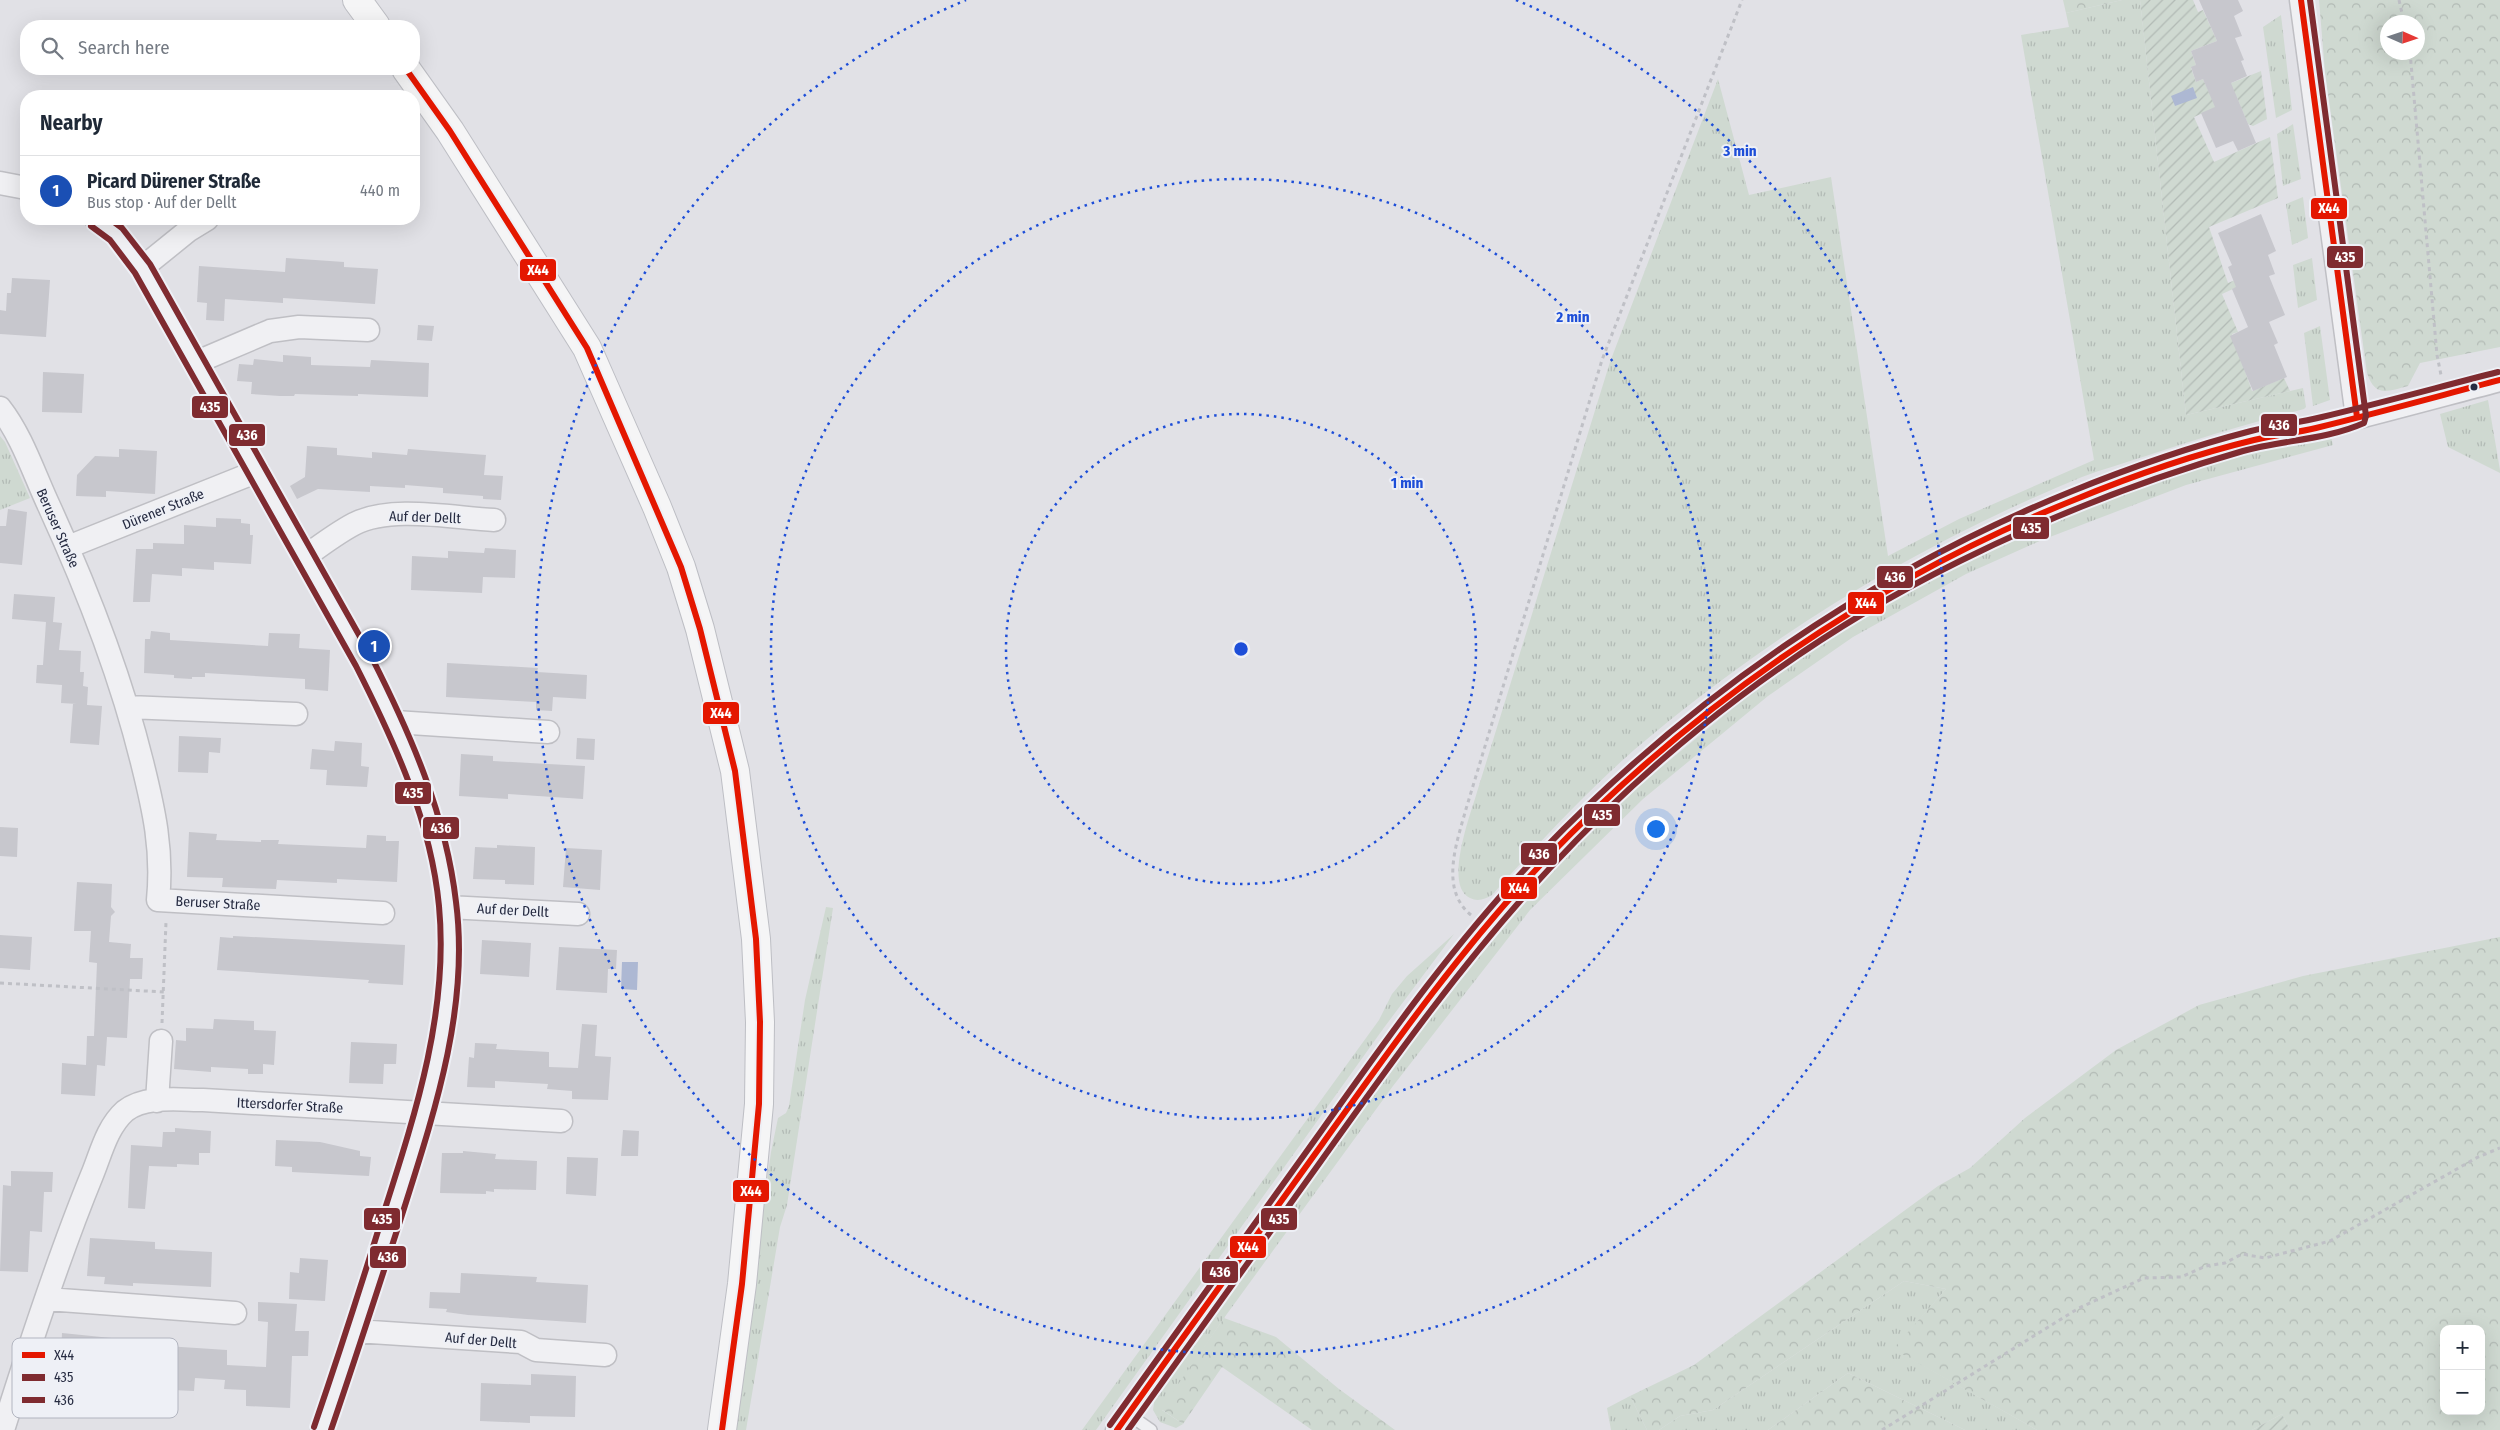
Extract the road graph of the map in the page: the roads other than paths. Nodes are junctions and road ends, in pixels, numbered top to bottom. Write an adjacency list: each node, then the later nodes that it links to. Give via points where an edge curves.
1 (357, 0): 3 (main road)
2 (2301, 0): 14 (street)
3 (372, 20)
4 (410, 75): 39 (main road, via 450,131 587,348 681,567 700,629 735,771 756,939 759,1104 742,1284)
5 (0, 182): 6 (street)
6 (20, 187)
7 (104, 225): 9 (street, via 116,234)
8 (197, 225): 9 (street)
9 (142, 268): 11 (street)
10 (368, 330): 11 (street, via 299,327 270,331)
11 (197, 362): 15 (street)
12 (2500, 380): 14 (street)
13 (0, 408): 17 (street, Beruser Straße, via 18,438)
14 (2357, 417): 36 (street, via 2245,442 2078,499 1973,545 1878,596 1772,664 1701,717 1592,813 1486,927 1399,1037)
15 (258, 471): 17 (street, Dürener Straße); 18 (street)
16 (494, 520): 18 (street, Auf der Dellt, via 399,514 374,517 354,524)
17 (68, 547): 19 (street, Beruser Straße)
18 (306, 556): 21 (street)
19 (128, 707): 20 (street); 24 (street, Beruser Straße, via 159,840 158,900)
20 (296, 714)
21 (395, 722): 22 (street); 23 (street, via 414,765 430,815)
22 (548, 732)
23 (448, 907): 25 (street, Auf der Dellt); 28 (street, via 446,1004)
24 (383, 913)
25 (578, 914)
26 (161, 1041): 27 (street)
27 (157, 1101): 28 (street, Ittersdorfer Straße, via 203,1100); 30 (street, Ittersdorfer Straße, via 141,1103 126,1111 110,1130)
28 (424, 1113): 29 (street); 32 (street)
29 (561, 1121)
30 (47, 1299): 31 (street); 33 (street, Ittersdorfer Straße)
31 (234, 1313)
32 (356, 1331): 34 (street, Auf der Dellt, via 521,1342 536,1350); 38 (street)
33 (34, 1338)
34 (605, 1355)
35 (12, 1403): 37 (street, Ittersdorfer Straße)
36 (1122, 1422): 40 (lane)
37 (3, 1430)
38 (322, 1430)
39 (722, 1430)
40 (1150, 1430)

